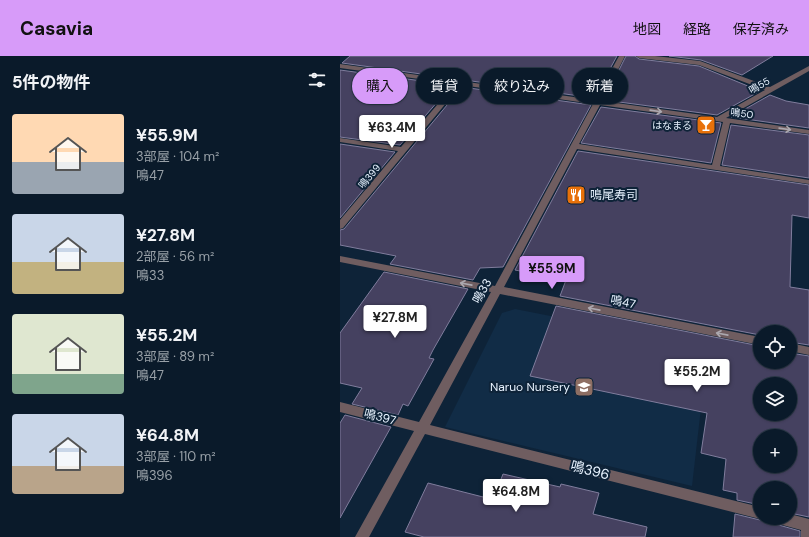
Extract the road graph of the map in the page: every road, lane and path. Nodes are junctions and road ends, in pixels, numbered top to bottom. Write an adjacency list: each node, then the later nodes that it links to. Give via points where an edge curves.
1 (622, 56): 4 (street, 鳴33)
2 (639, 56): 8 (street, via 700,63)
3 (340, 66): 6 (street, 鳴50)
4 (616, 68)
5 (809, 68): 8 (street, 鳴55)
6 (416, 77)
7 (472, 85): 9 (street, 鳴50)
8 (772, 90): 13 (street, 鳴55)
9 (572, 99)
10 (442, 104): 17 (street, 鳴399)
11 (597, 104): 16 (street, 鳴33)
12 (605, 104): 13 (street, 鳴50, one-way to 13)
13 (723, 120): 14 (street, 鳴50, one-way to 14); 18 (street)
14 (809, 132)
15 (340, 140): 17 (street)
16 (574, 146): 18 (street); 22 (street, 鳴33)
17 (404, 150): 20 (street, 鳴399)
18 (715, 168): 19 (street)
19 (809, 182)
20 (340, 226)
21 (340, 259): 22 (street, 鳴47, one-way to 21)
22 (497, 291): 23 (street, 鳴47, one-way to 22); 27 (street, 鳴33)
23 (753, 340)
24 (797, 348): 25 (street)
25 (809, 351)
26 (340, 407): 27 (street, 鳴397)
27 (421, 428): 28 (street, 鳴396); 30 (street, 鳴33)
28 (753, 511)
29 (797, 522): 31 (street, via 808,525)
30 (362, 537)
31 (808, 537)

